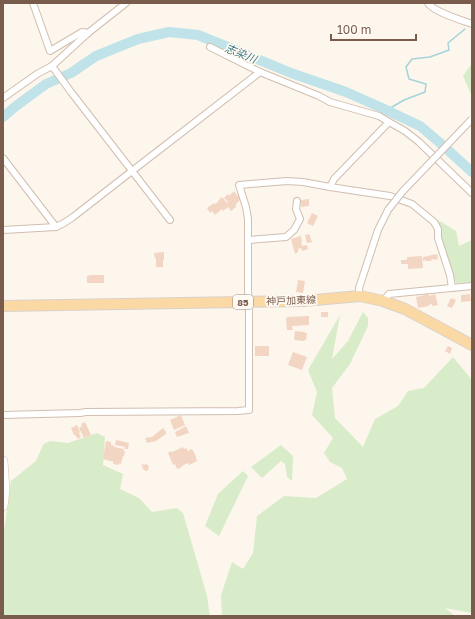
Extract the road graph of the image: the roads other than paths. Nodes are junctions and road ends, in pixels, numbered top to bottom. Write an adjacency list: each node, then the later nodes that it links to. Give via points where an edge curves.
1 (33, 3): 5 (street, via 50,51 82,32)
2 (126, 3): 5 (street)
3 (428, 3): 4 (street, via 430,7)
4 (472, 24)
5 (88, 33): 7 (street)
6 (210, 47): 8 (street)
7 (52, 66): 9 (street); 13 (street)
8 (260, 72): 11 (street, via 330,102 379,116); 13 (street)
9 (3, 98)
10 (472, 119): 23 (street, bridge, via 403,190 388,210 378,230 359,288)
11 (389, 122): 14 (street, via 334,179); 15 (street, via 419,142)
12 (3, 158): 18 (street)
13 (132, 171): 17 (street); 18 (street, via 73,218)
14 (330, 187): 20 (street, via 287,181 239,185 247,213); 22 (street, via 390,196 412,204 434,222 438,229 438,238)
15 (472, 193)
16 (297, 201): 20 (street, via 296,209 300,219 294,230 286,237)
17 (170, 220)
18 (56, 227): 19 (street)
19 (3, 230)
20 (249, 240): 25 (street)
21 (472, 286): 22 (street)
22 (452, 288): 24 (street, via 389,294)
23 (360, 296): 24 (main road, 神戸加東線 / 85); 25 (main road, 神戸加東線 / 85)
24 (383, 301): 27 (main road, 神戸加東線 / 85, via 405,309)
25 (248, 302): 26 (main road, 神戸加東線 / 85); 28 (street, via 249,410)
26 (3, 306)
27 (472, 345)
28 (3, 415)
29 (3, 461): 30 (street)
30 (4, 490): 31 (street)
31 (3, 506)

